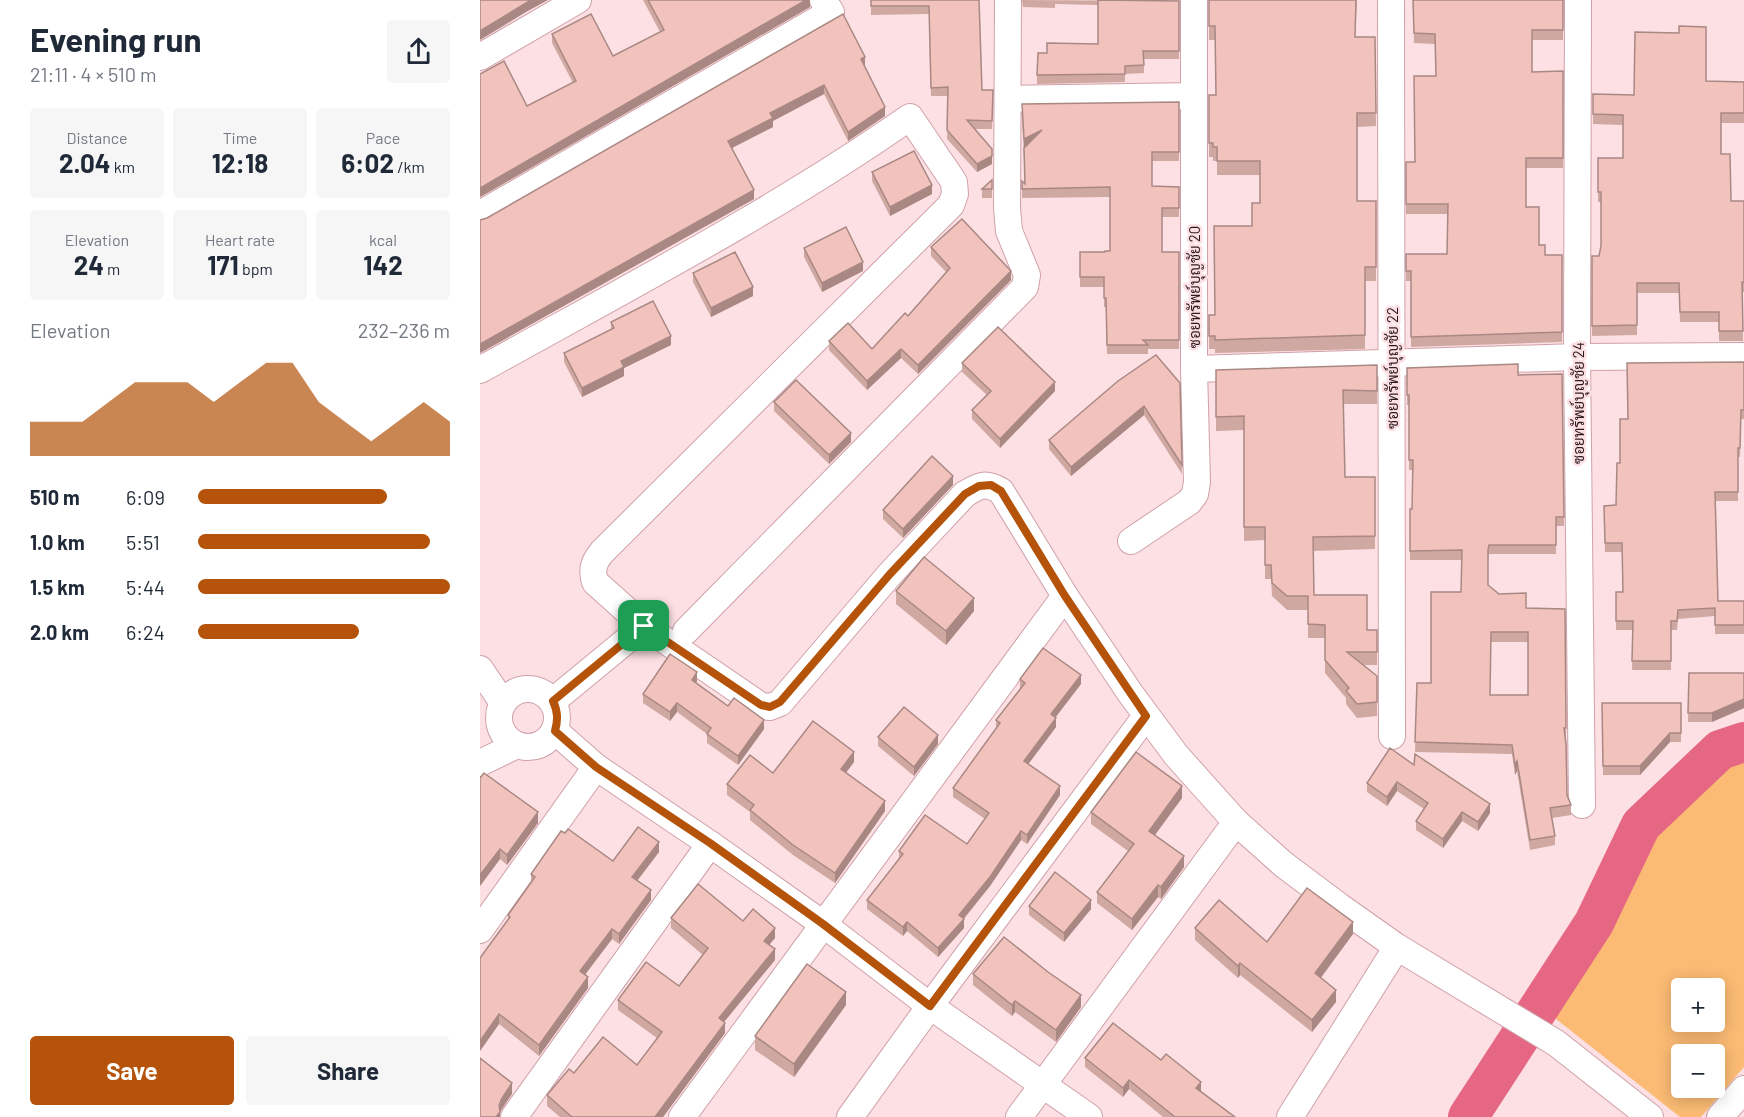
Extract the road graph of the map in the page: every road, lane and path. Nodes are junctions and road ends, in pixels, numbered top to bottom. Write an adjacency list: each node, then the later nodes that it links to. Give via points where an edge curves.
1 (578, 0): 7 (street)
2 (823, 0): 10 (street, via 831,12)
3 (1008, 0): 9 (street)
4 (1194, 0): 8 (street, ซอยทรัพย์บุญชัย 20)
5 (1391, 0): 13 (street, ซอยทรัพย์บุญชัย 22)
6 (1578, 0): 12 (street, ซอยทรัพย์บุญชัย 24)
7 (480, 57)
8 (1194, 96): 9 (street); 14 (street, ซอยทรัพย์บุญชัย 20)
9 (1008, 99): 19 (street, via 1009,231 1028,275 1025,287)
10 (480, 214)
11 (1744, 356): 12 (street)
12 (1577, 357): 13 (street); 29 (street, ซอยทรัพย์บุญชัย 24)
13 (1392, 363): 14 (street); 25 (street, ซอยทรัพย์บุญชัย 22)
14 (1194, 369): 16 (street, ซอยทรัพย์บุญชัย 20, via 1195,494 1177,512)
15 (480, 370): 18 (street, via 738,226 910,117 954,182 951,205 594,562 595,582)
16 (1131, 541)
17 (1065, 596): 18 (street, via 1001,491 991,485 965,494 780,702 770,707 761,705); 22 (street); 32 (street)
18 (644, 626): 21 (street)
19 (686, 631)
20 (480, 669): 23 (street)
21 (553, 701): 23 (street, via 542,692 528,689 514,693); 24 (street, via 558,721)
22 (1146, 716): 30 (street); 35 (street)
23 (494, 719): 26 (street)
24 (555, 731): 26 (street, via 545,742 531,747); 28 (street)
25 (1392, 736)
26 (517, 745): 27 (street)
27 (480, 763)
28 (596, 767): 31 (street); 33 (street)
29 (1582, 805)
30 (1236, 822): 34 (street, via 1283,864); 36 (street)
31 (710, 843): 32 (street); 38 (street)
32 (823, 924): 35 (street); 39 (street)
33 (480, 930)
34 (1397, 946): 43 (street); 44 (street, via 1556,1043)
35 (930, 1006): 36 (street); 40 (street)
36 (1043, 1084): 41 (street); 42 (street)
37 (1744, 1089): 45 (street)
38 (514, 1117)
39 (682, 1117)
40 (850, 1117)
41 (1019, 1117)
42 (1089, 1117)
43 (1290, 1117)
44 (1650, 1117)
45 (1720, 1117)

